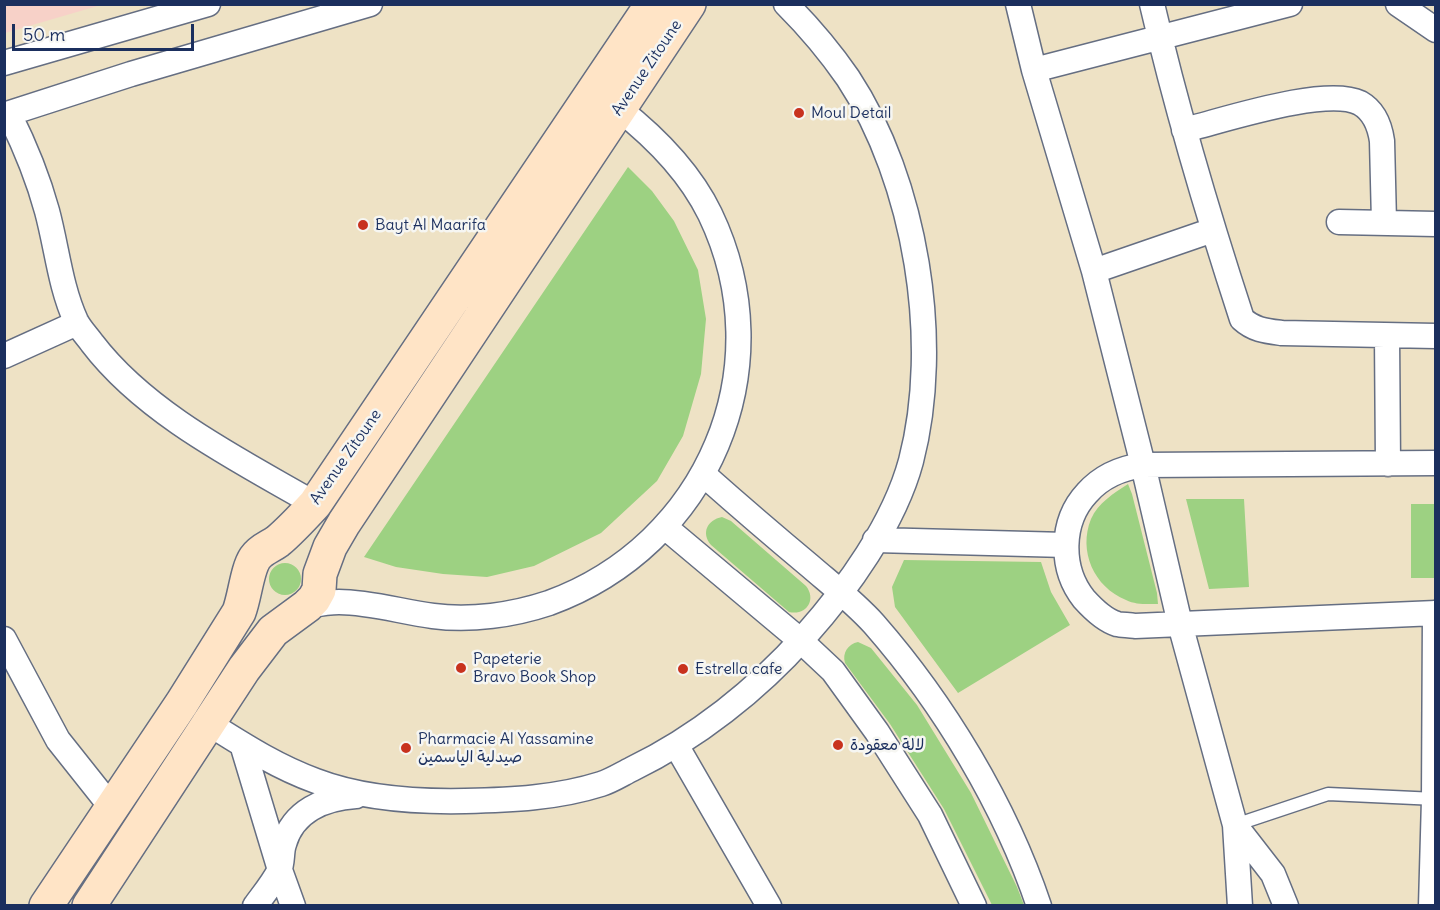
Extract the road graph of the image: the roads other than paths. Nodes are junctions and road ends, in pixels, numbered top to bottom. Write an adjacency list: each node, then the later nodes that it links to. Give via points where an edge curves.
1 (208, 4): 12 (street)
2 (370, 4): 15 (street)
3 (652, 4): 30 (main road, Avenue Zitoune)
4 (689, 4): 14 (main road, Avenue Zitoune)
5 (786, 4): 32 (street, via 842,70 868,114 898,187 915,257 922,316 922,388 911,461)
6 (1018, 4): 13 (street)
7 (1152, 4): 11 (street)
8 (1290, 4): 11 (street)
9 (1398, 4): 10 (street)
10 (1436, 30)
11 (1160, 38): 13 (street); 16 (street)
12 (4, 63)
13 (1034, 69): 21 (street)
14 (619, 109): 29 (street, via 669,153 692,182 724,247 734,282 739,336 734,391 718,443); 36 (main road, Avenue Zitoune, via 344,524)
15 (7, 115): 22 (street, via 26,147)
16 (1184, 130): 18 (street, via 1310,101 1336,99 1360,104 1380,129); 20 (street)
17 (1339, 222): 18 (street)
18 (1384, 222): 19 (street)
19 (1436, 224)
20 (1213, 230): 21 (street); 23 (street, via 1242,319 1249,325 1261,331 1282,333)
21 (1094, 271): 28 (street)
22 (77, 323): 25 (street); 30 (street, via 110,364 144,396 232,456)
23 (1387, 336): 24 (street); 27 (street)
24 (1436, 336)
25 (4, 356)
26 (1436, 463): 27 (street)
27 (1388, 464): 28 (street)
28 (1143, 465): 34 (street, via 1106,476 1086,493 1072,515); 39 (street)
29 (703, 474): 31 (street, via 681,509); 37 (street)
30 (315, 504): 33 (main road, Avenue Zitoune)
31 (664, 527): 36 (street, via 644,548 598,580 564,597 520,611 435,616 337,602); 41 (street)
32 (875, 540): 34 (street); 37 (street)
33 (276, 543): 35 (main road, Avenue Zitoune, via 256,556); 36 (main road, via 288,542 305,549 317,562)
34 (1066, 545): 39 (street, via 1068,567 1077,590 1094,610 1115,624)
35 (248, 578): 36 (main road, via 255,600 274,613 286,614); 47 (main road, Avenue Zitoune, via 239,612)
36 (311, 593): 42 (main road, via 273,631)
37 (841, 593): 41 (street); 56 (street, via 873,623 929,694 984,782 1029,875)
38 (1435, 613): 39 (street); 46 (street)
39 (1180, 624): 48 (street)
40 (4, 639): 47 (street, via 58,740)
41 (801, 641): 44 (street, via 753,687); 55 (street, via 833,671 877,732 930,815)
42 (208, 723): 43 (street); 51 (main road)
43 (242, 744): 45 (street, via 320,783); 49 (street)
44 (676, 745): 45 (street, via 603,783 555,796 425,802); 54 (street)
45 (374, 796): 49 (street, via 327,800 309,809 293,824 284,843)
46 (1435, 799): 48 (lane, via 1328,794); 59 (street)
47 (112, 808): 50 (main road, Avenue Zitoune)
48 (1235, 825): 57 (street); 58 (street, via 1273,874)
49 (280, 870): 52 (street); 53 (street)
50 (46, 906)
51 (89, 906)
52 (255, 906)
53 (293, 906)
54 (769, 906)
55 (974, 906)
56 (1039, 906)
57 (1240, 906)
58 (1286, 906)
59 (1431, 906)

